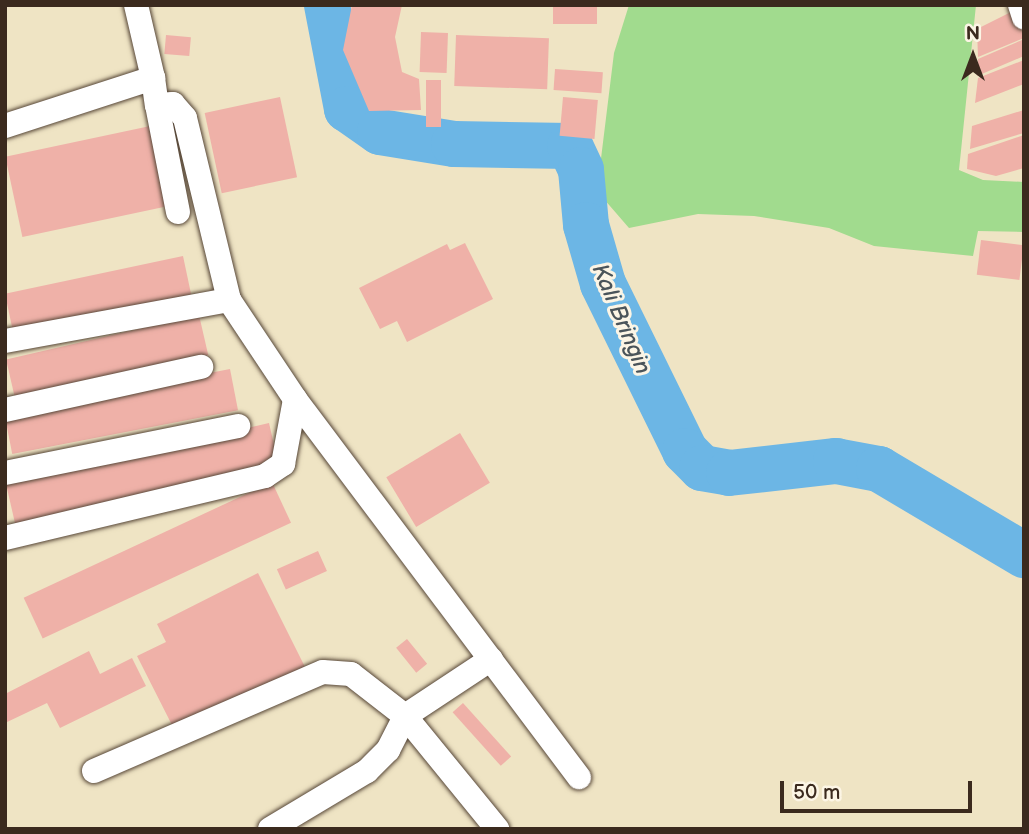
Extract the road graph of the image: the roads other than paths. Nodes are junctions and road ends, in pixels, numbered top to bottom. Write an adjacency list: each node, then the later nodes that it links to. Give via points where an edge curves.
1 (136, 5): 4 (street)
2 (1020, 5): 3 (street)
3 (1024, 17)
4 (153, 78): 5 (street); 6 (street)
5 (157, 105): 7 (street); 8 (street, via 173,104 185,118)
6 (5, 126)
7 (178, 212)
8 (229, 300): 9 (street); 11 (street)
9 (5, 341)
10 (201, 367): 12 (street)
11 (295, 399): 15 (street, via 283,464 265,476); 16 (street)
12 (5, 410)
13 (239, 426): 14 (street)
14 (5, 473)
15 (5, 538)
16 (491, 659): 17 (street); 19 (street)
17 (404, 716): 18 (street, via 351,674 323,672); 20 (street, via 388,750 367,771); 21 (street)
18 (94, 771)
19 (579, 777)
20 (270, 829)
21 (497, 829)

